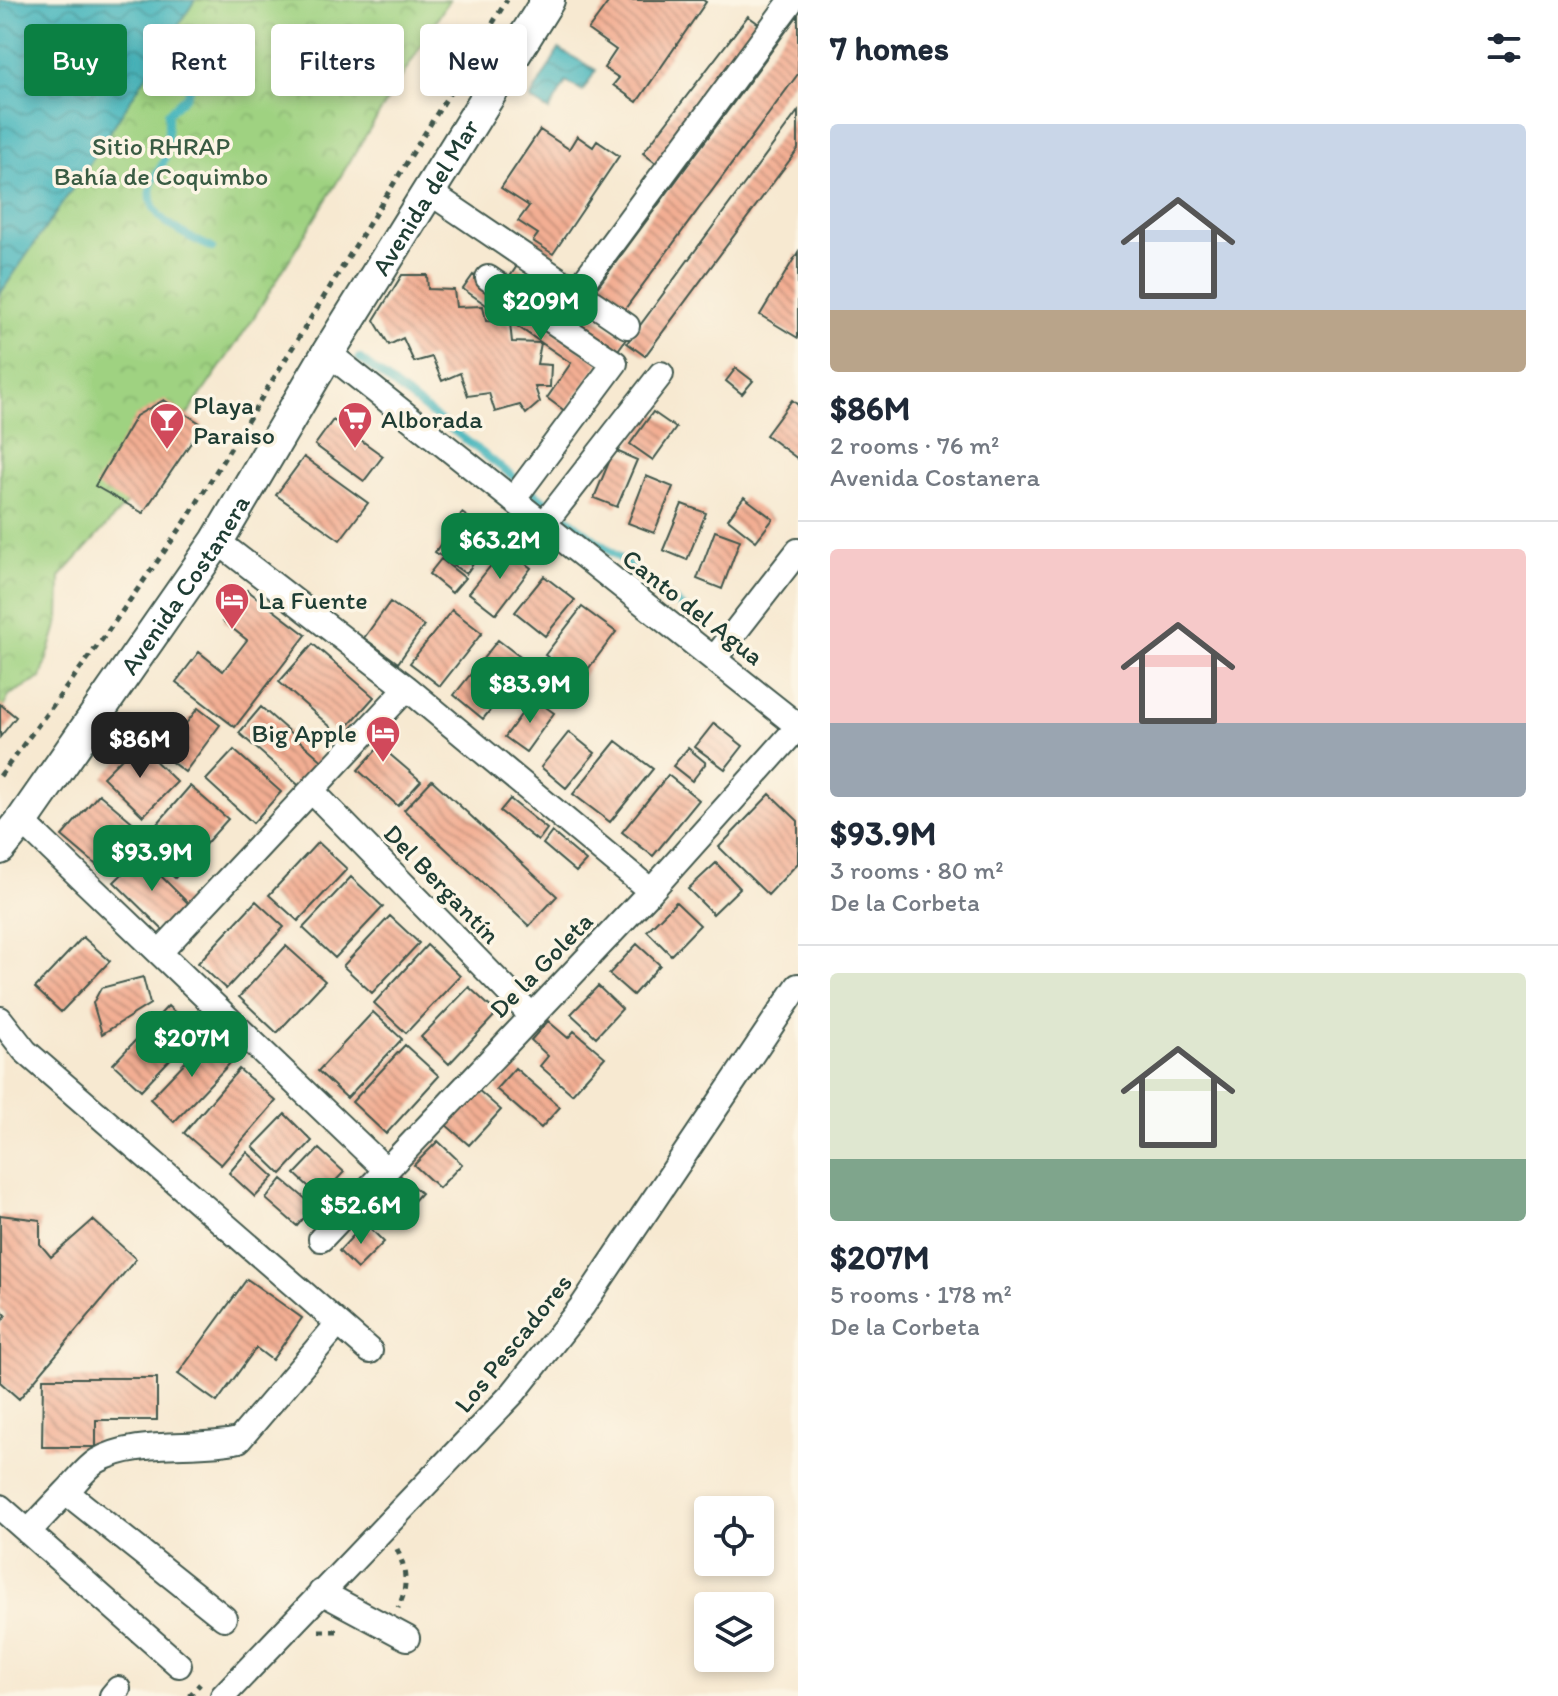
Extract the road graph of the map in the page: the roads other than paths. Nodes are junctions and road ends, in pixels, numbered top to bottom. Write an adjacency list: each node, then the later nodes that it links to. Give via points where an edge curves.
1 (548, 0): 3 (main road, Avenida del Mar)
2 (792, 0): 5 (street)
3 (428, 191): 5 (street); 7 (main road, Avenida del Mar)
4 (488, 278): 9 (street, via 615,363)
5 (576, 292): 6 (street)
6 (627, 326)
7 (328, 353): 9 (street, Canto del Agua); 11 (main road, Avenida Costanera)
8 (661, 374): 10 (street)
9 (521, 490): 10 (street, Canto del Agua)
10 (552, 514): 13 (street, Canto del Agua)
11 (217, 541): 14 (street); 17 (main road, Avenida Costanera)
12 (798, 551): 13 (street)
13 (714, 659): 15 (street, Canto del Agua)
14 (407, 688): 16 (street); 19 (street)
15 (798, 726): 19 (street, De la Goleta)
16 (312, 791): 20 (street); 22 (street, Del Bergantín)
17 (22, 821): 18 (main road, Avenida Costanera); 20 (street)
18 (0, 848)
19 (651, 891): 22 (street, De la Goleta)
20 (160, 952): 26 (street)
21 (798, 986): 33 (street, Los Pescadores, via 550,1350)
22 (531, 1015): 26 (street, De la Goleta)
23 (0, 1019): 25 (street)
24 (0, 1038): 25 (street)
25 (25, 1051): 28 (street)
26 (385, 1169): 27 (street, De la Goleta)
27 (321, 1239)
28 (338, 1324): 29 (street); 30 (street, via 239,1440 129,1449 96,1461)
29 (370, 1351)
30 (66, 1492): 32 (street); 34 (street)
31 (0, 1507): 32 (street)
32 (28, 1532): 36 (street)
33 (321, 1592): 35 (street); 37 (street, Los Pescadores)
34 (224, 1618)
35 (407, 1638)
36 (179, 1665)
37 (223, 1696)

